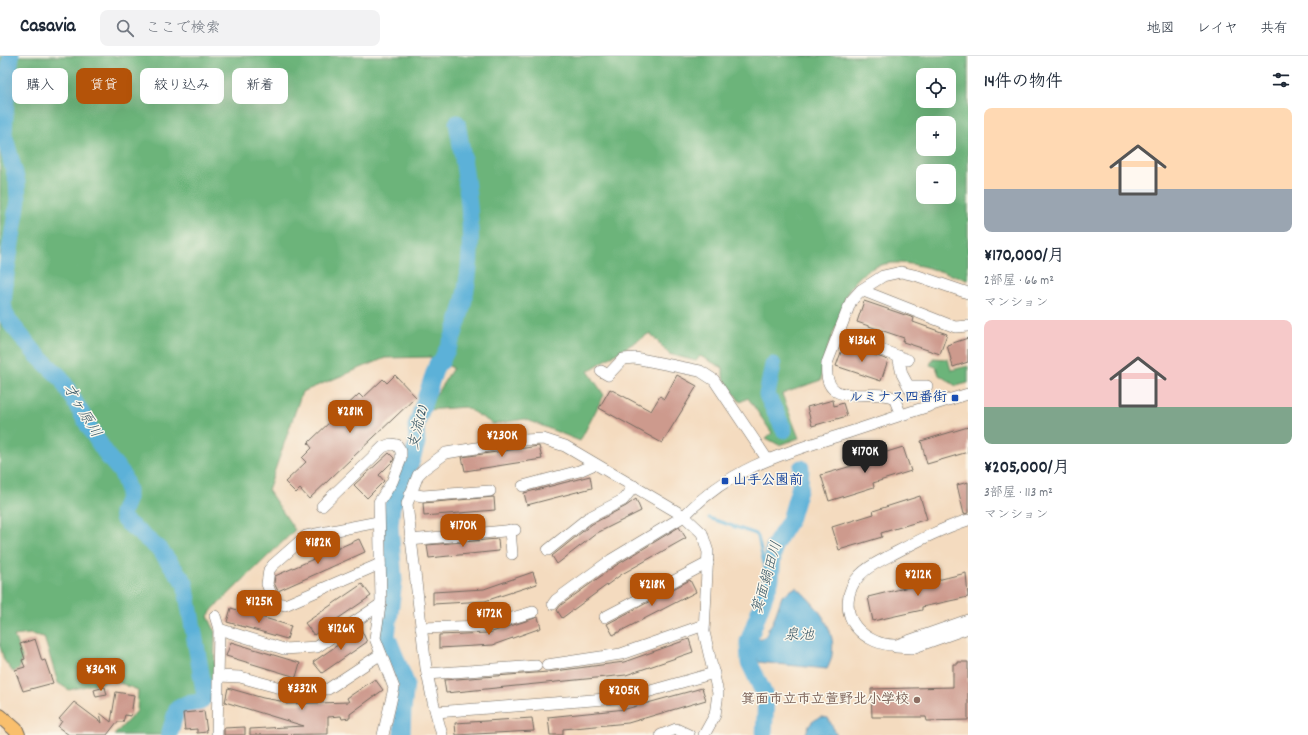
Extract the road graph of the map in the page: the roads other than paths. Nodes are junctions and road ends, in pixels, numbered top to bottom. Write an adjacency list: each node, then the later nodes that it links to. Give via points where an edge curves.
1 (861, 290): 2 (street, via 883,276 901,272); 3 (street, via 955,326); 4 (street, via 851,301)
2 (968, 293)
3 (968, 326)
4 (839, 334): 6 (street, via 903,358 911,391); 8 (street, via 827,363 826,373 835,391 848,396 888,395 894,398)
5 (601, 371): 9 (street, via 608,375 623,359 634,358 700,371 714,380)
6 (927, 386)
7 (968, 394): 8 (street)
8 (901, 415): 9 (street)
9 (767, 459): 16 (street, via 725,481 698,501)
10 (596, 464): 11 (street, via 580,471); 12 (street); 14 (street, via 561,444 543,439 456,450 442,455 424,469)
11 (523, 486)
12 (634, 486): 16 (street); 20 (street, via 623,500 588,518)
13 (490, 491): 14 (street, via 423,496)
14 (410, 494): 19 (street, via 406,504)
15 (322, 506): 18 (street, via 383,447 397,445 401,451 401,458 392,482 379,502)
16 (684, 516): 23 (street, via 702,533 708,552); 25 (street, via 611,560)
17 (968, 520): 34 (street, via 932,533 870,567 856,580 848,599 855,625 868,638)
18 (378, 522): 22 (street); 22 (street, via 306,536 269,570 267,584 273,599 285,605)
19 (410, 540): 21 (street, via 512,530); 31 (street)
20 (548, 550)
21 (512, 554)
22 (380, 564): 24 (street)
23 (708, 564): 28 (street); 30 (street)
24 (381, 604): 33 (street, via 317,647 284,649); 35 (street, via 375,638)
25 (553, 604)
26 (533, 612): 31 (street, via 485,626)
27 (214, 616): 33 (street)
28 (605, 617)
29 (968, 620): 34 (street)
30 (704, 625): 36 (street); 37 (street, via 621,654 541,665)
31 (421, 628): 37 (street)
32 (968, 628): 34 (street, via 912,648 898,648)
33 (219, 629): 38 (street)
34 (892, 645)
35 (381, 654): 38 (street, via 328,689 288,690 240,677); 43 (street, via 394,688)
36 (714, 673): 39 (street, via 619,698); 47 (street, via 718,693 715,715)
37 (427, 674): 39 (street)
38 (219, 676): 42 (street)
39 (436, 712): 44 (street)
40 (0, 716): 41 (main road)
41 (18, 735)
42 (216, 735)
43 (383, 735)
44 (442, 735)
45 (661, 735): 46 (street, via 676,730)
46 (689, 735)
47 (704, 735)

